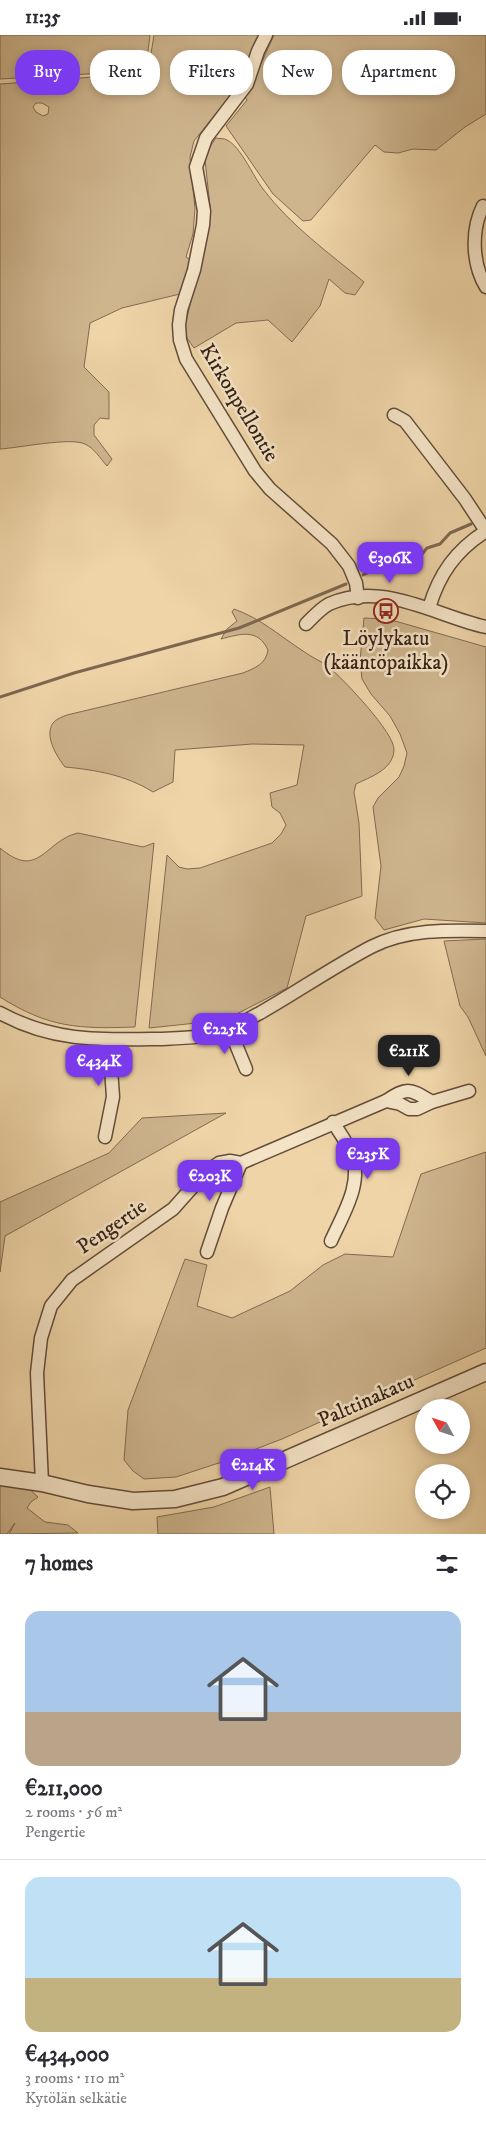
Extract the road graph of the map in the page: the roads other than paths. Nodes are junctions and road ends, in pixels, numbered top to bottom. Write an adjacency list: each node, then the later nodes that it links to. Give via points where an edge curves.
1 (266, 35): 6 (street, Kirkonpellontie, via 247,84 206,138 200,152 196,167 204,211 203,225 194,270 181,310 180,340 186,359 255,471 341,555 356,583)
2 (483, 206): 3 (street, via 475,227 476,264)
3 (486, 287)
4 (394, 415): 5 (street, via 405,421)
5 (486, 531): 7 (street, via 452,560 437,583)
6 (358, 598): 7 (street, via 387,598); 8 (street, via 329,605)
7 (429, 608): 9 (street)
8 (306, 625)
9 (486, 627)
10 (486, 931): 12 (street, via 429,931 372,946)
11 (0, 1013): 13 (street, via 52,1034)
12 (230, 1029): 13 (street, via 178,1038); 14 (street)
13 (109, 1040): 17 (street, via 113,1097)
14 (246, 1069)
15 (469, 1091): 16 (street, Pengertie, via 417,1109 386,1101)
16 (334, 1122): 18 (street, Pengertie); 19 (street, via 352,1153 356,1170 352,1192)
17 (106, 1137)
18 (240, 1163): 20 (street); 23 (street, Pengertie, via 219,1163 205,1173 173,1209 72,1280 51,1306 41,1338 37,1373)
19 (331, 1241)
20 (208, 1252)
21 (486, 1372): 23 (street, Palttinakatu, via 223,1487 185,1497 133,1501 88,1495)
22 (0, 1477): 23 (street, Palttinakatu)
23 (42, 1483)

